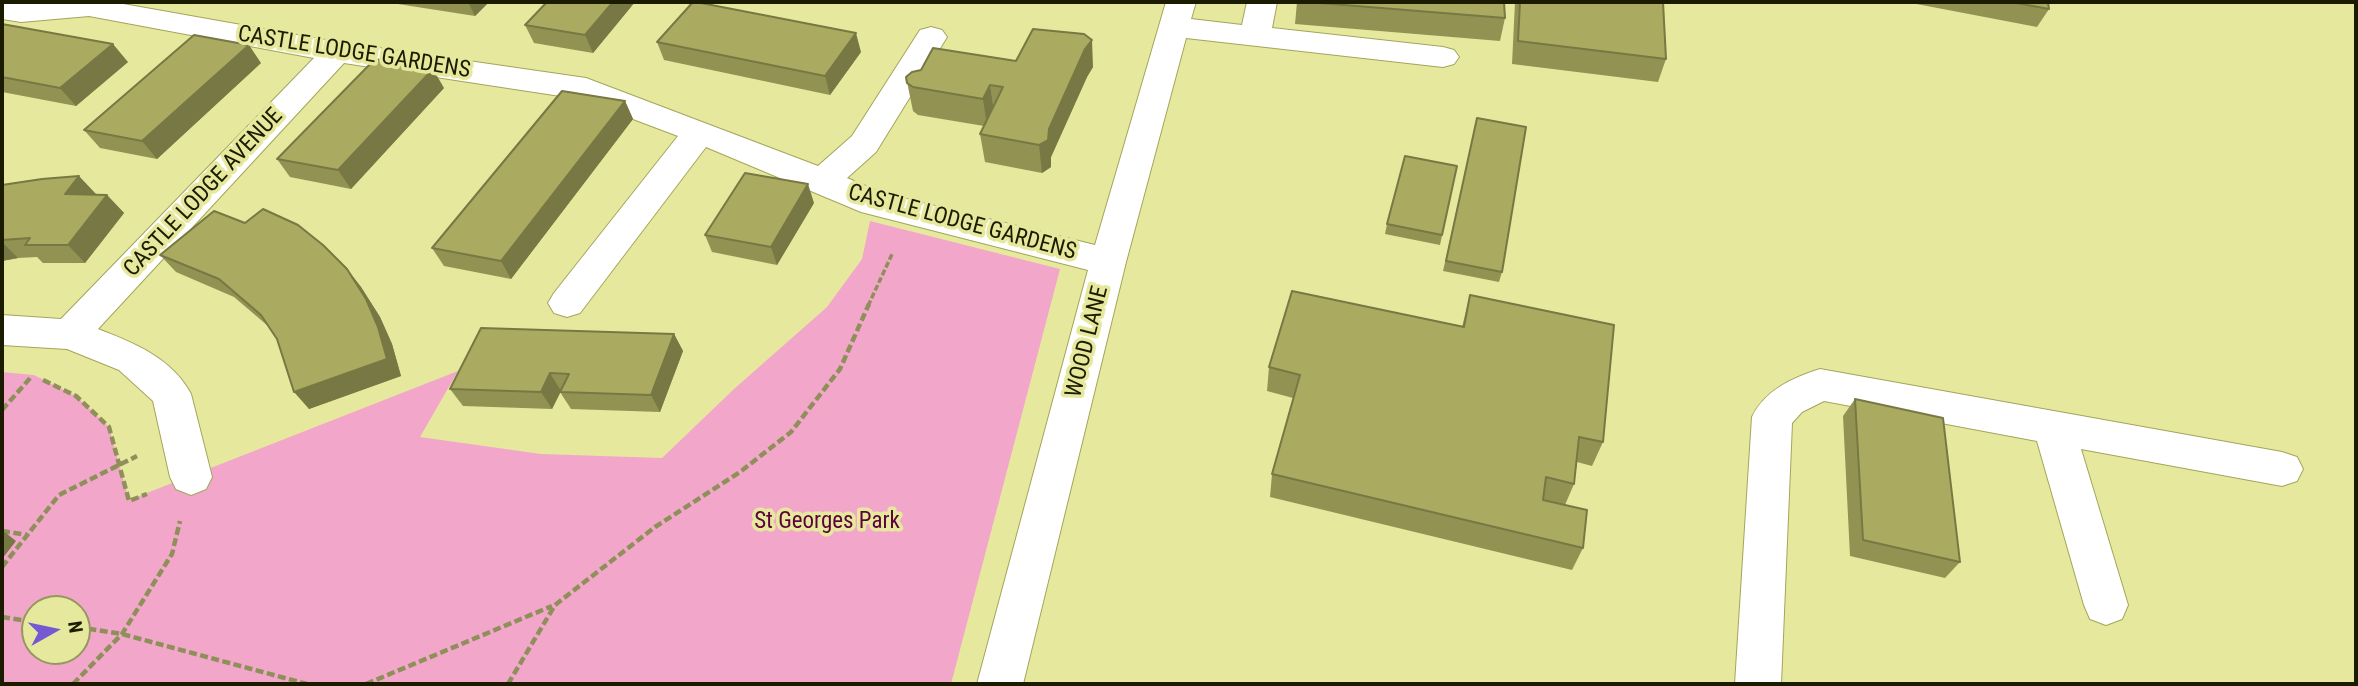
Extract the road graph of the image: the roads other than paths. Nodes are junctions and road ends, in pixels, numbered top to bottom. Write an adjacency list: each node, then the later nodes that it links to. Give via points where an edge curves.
1 (241, 2): 5 (street)
2 (1262, 2): 6 (street)
3 (2, 10): 5 (street, CASTLE LODGE GARDENS, via 89,8)
4 (1178, 14): 6 (street); 12 (street, WOOD LANE)
5 (210, 29): 8 (street, CASTLE LODGE GARDENS)
6 (1255, 36): 9 (street)
7 (931, 37): 11 (street, via 863,144)
8 (337, 52): 10 (street, CASTLE LODGE GARDENS, via 586,89); 15 (street, CASTLE LODGE AVENUE)
9 (1443, 57)
10 (699, 133): 11 (street, CASTLE LODGE GARDENS); 13 (street)
11 (822, 182): 12 (street, CASTLE LODGE GARDENS, via 873,204)
12 (1108, 262): 20 (street, WOOD LANE)
13 (567, 303)
14 (2, 330): 15 (street)
15 (71, 334): 18 (street, via 133,359 171,394)
16 (2054, 428): 17 (street); 19 (street); 21 (street, via 1819,385 1788,401 1772,417)
17 (2282, 469)
18 (191, 477)
19 (2106, 605)
20 (1000, 684)
21 (1758, 684)

